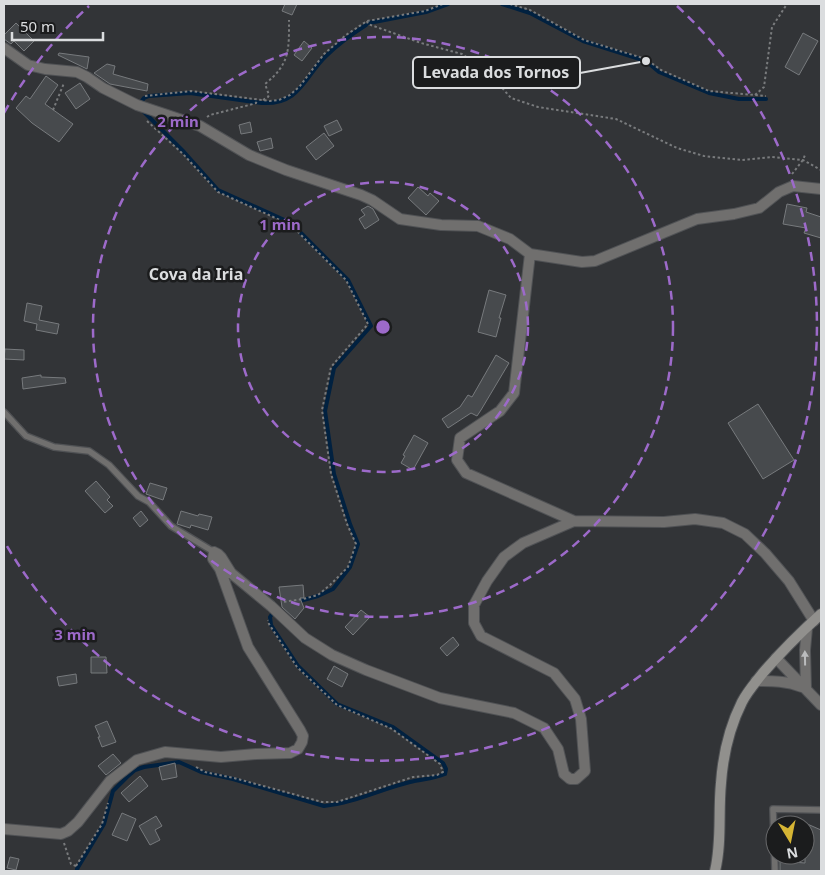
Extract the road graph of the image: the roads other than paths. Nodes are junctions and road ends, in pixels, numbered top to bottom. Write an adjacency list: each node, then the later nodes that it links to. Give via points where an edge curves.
1 (4, 48): 3 (street, via 28,65 77,72 137,105 200,126 248,155 361,195 400,218 441,225 478,226 510,239)
2 (821, 189): 3 (street, via 793,186 779,192 759,208 697,219 595,261)
3 (530, 254): 5 (street, via 514,393 500,411 460,438 456,460 466,473)
4 (4, 412): 6 (lane, via 26,436 54,447 89,451 109,465 171,526)
5 (574, 521): 6 (street, via 523,543 504,557 474,605 474,623 481,636 554,673 575,699 581,718 585,771 570,780 564,774 558,749 544,728 514,713 440,698 332,655 305,638 230,573 221,557); 7 (street, via 695,519 723,523 744,534 765,553 789,581)
6 (214, 552): 13 (street, via 213,559 248,647 303,736 298,749 290,753 221,757 165,752 137,760 110,781 68,831 61,834)
7 (814, 621): 8 (main road); 10 (street, one-way to 7, via 805,650)
8 (776, 658): 9 (main road); 10 (street)
9 (756, 681): 10 (street, via 783,681); 14 (main road, via 742,702 724,756)
10 (806, 688): 11 (street)
11 (821, 705)
12 (821, 810): 15 (lane, via 773,809)
13 (4, 829)
14 (715, 871)
15 (775, 871)

